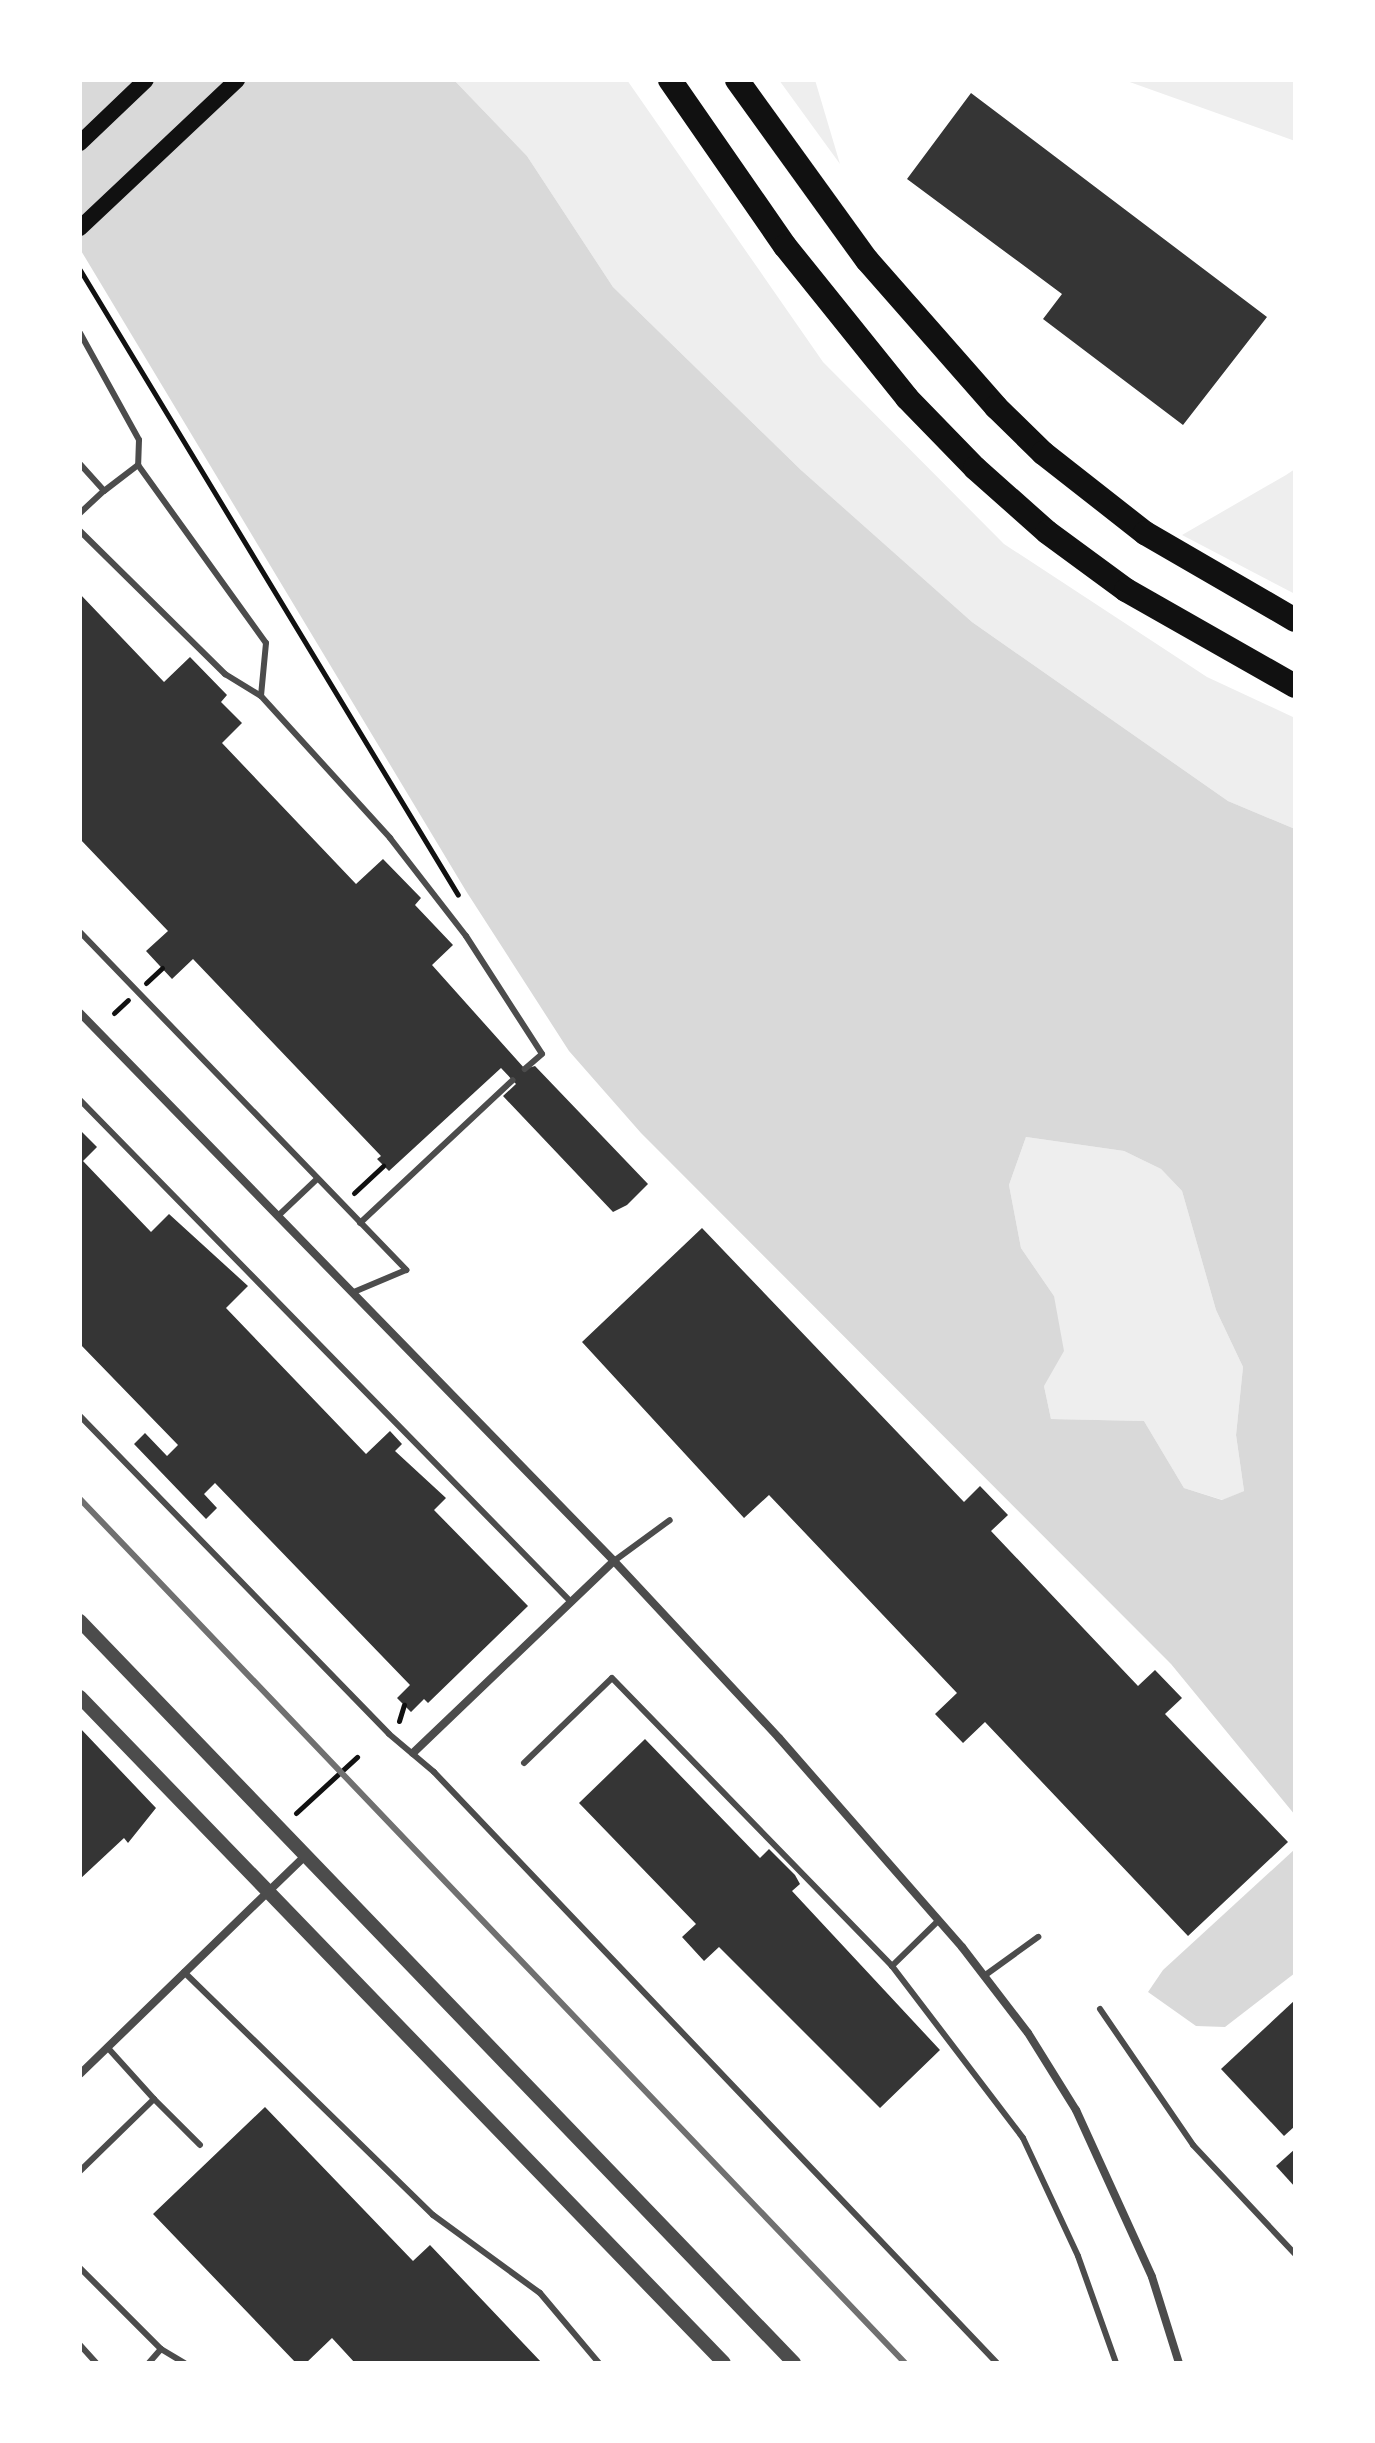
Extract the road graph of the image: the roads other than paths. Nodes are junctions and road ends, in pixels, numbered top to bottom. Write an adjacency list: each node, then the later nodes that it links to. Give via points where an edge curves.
1 (146, 80): 5 (main road)
2 (237, 80): 6 (main road)
3 (670, 80): 14 (highway, via 847,325 975,468 1047,532 1126,590)
4 (737, 80): 13 (highway, via 875,270 996,407 1063,469 1145,533)
5 (80, 143)
6 (80, 228)
7 (80, 333): 9 (lane, via 139,440)
8 (80, 464): 10 (lane)
9 (138, 465): 10 (lane); 15 (lane, via 266,643)
10 (104, 491): 11 (lane)
11 (80, 513)
12 (80, 531): 15 (lane, via 225,674)
13 (1295, 620)
14 (1295, 686)
15 (261, 696): 18 (lane, via 390,838 466,936 542,1054)
16 (80, 932): 21 (lane)
17 (80, 1013): 22 (street)
18 (525, 1069)
19 (513, 1080): 23 (lane)
20 (80, 1100): 28 (lane)
21 (317, 1179): 22 (lane); 23 (lane)
22 (279, 1215): 24 (street)
23 (360, 1223): 24 (lane, via 406,1270)
24 (354, 1292): 27 (street)
25 (80, 1416): 31 (lane)
26 (670, 1520): 27 (lane)
27 (614, 1561): 28 (street); 35 (street, via 790,1749)
28 (571, 1602): 31 (street)
29 (80, 1621): 33 (street)
30 (80, 1697): 34 (street)
31 (413, 1753): 56 (lane)
32 (524, 1763): 37 (lane, via 612,1678)
33 (306, 1855): 34 (street); 55 (street)
34 (265, 1893): 38 (street); 54 (street)
35 (939, 1920): 37 (lane); 39 (street)
36 (1038, 1937): 39 (lane)
37 (892, 1966): 57 (lane, via 1023,2138 1078,2256)
38 (184, 1972): 41 (street); 53 (lane, via 433,2215 540,2293)
39 (984, 1976): 58 (street, via 1076,2110 1152,2277)
40 (1100, 2009): 46 (lane, via 1193,2145)
41 (107, 2047): 42 (street); 43 (lane)
42 (80, 2074)
43 (154, 2099): 44 (lane); 45 (lane)
44 (200, 2145)
45 (80, 2171)
46 (1295, 2254)
47 (80, 2268): 49 (lane)
48 (80, 2345): 50 (lane)
49 (161, 2349): 51 (lane); 52 (lane)
50 (96, 2363)
51 (149, 2363)
52 (184, 2363)
53 (599, 2363)
54 (724, 2363)
55 (794, 2363)
56 (997, 2363)
57 (1116, 2363)
58 (1179, 2363)

